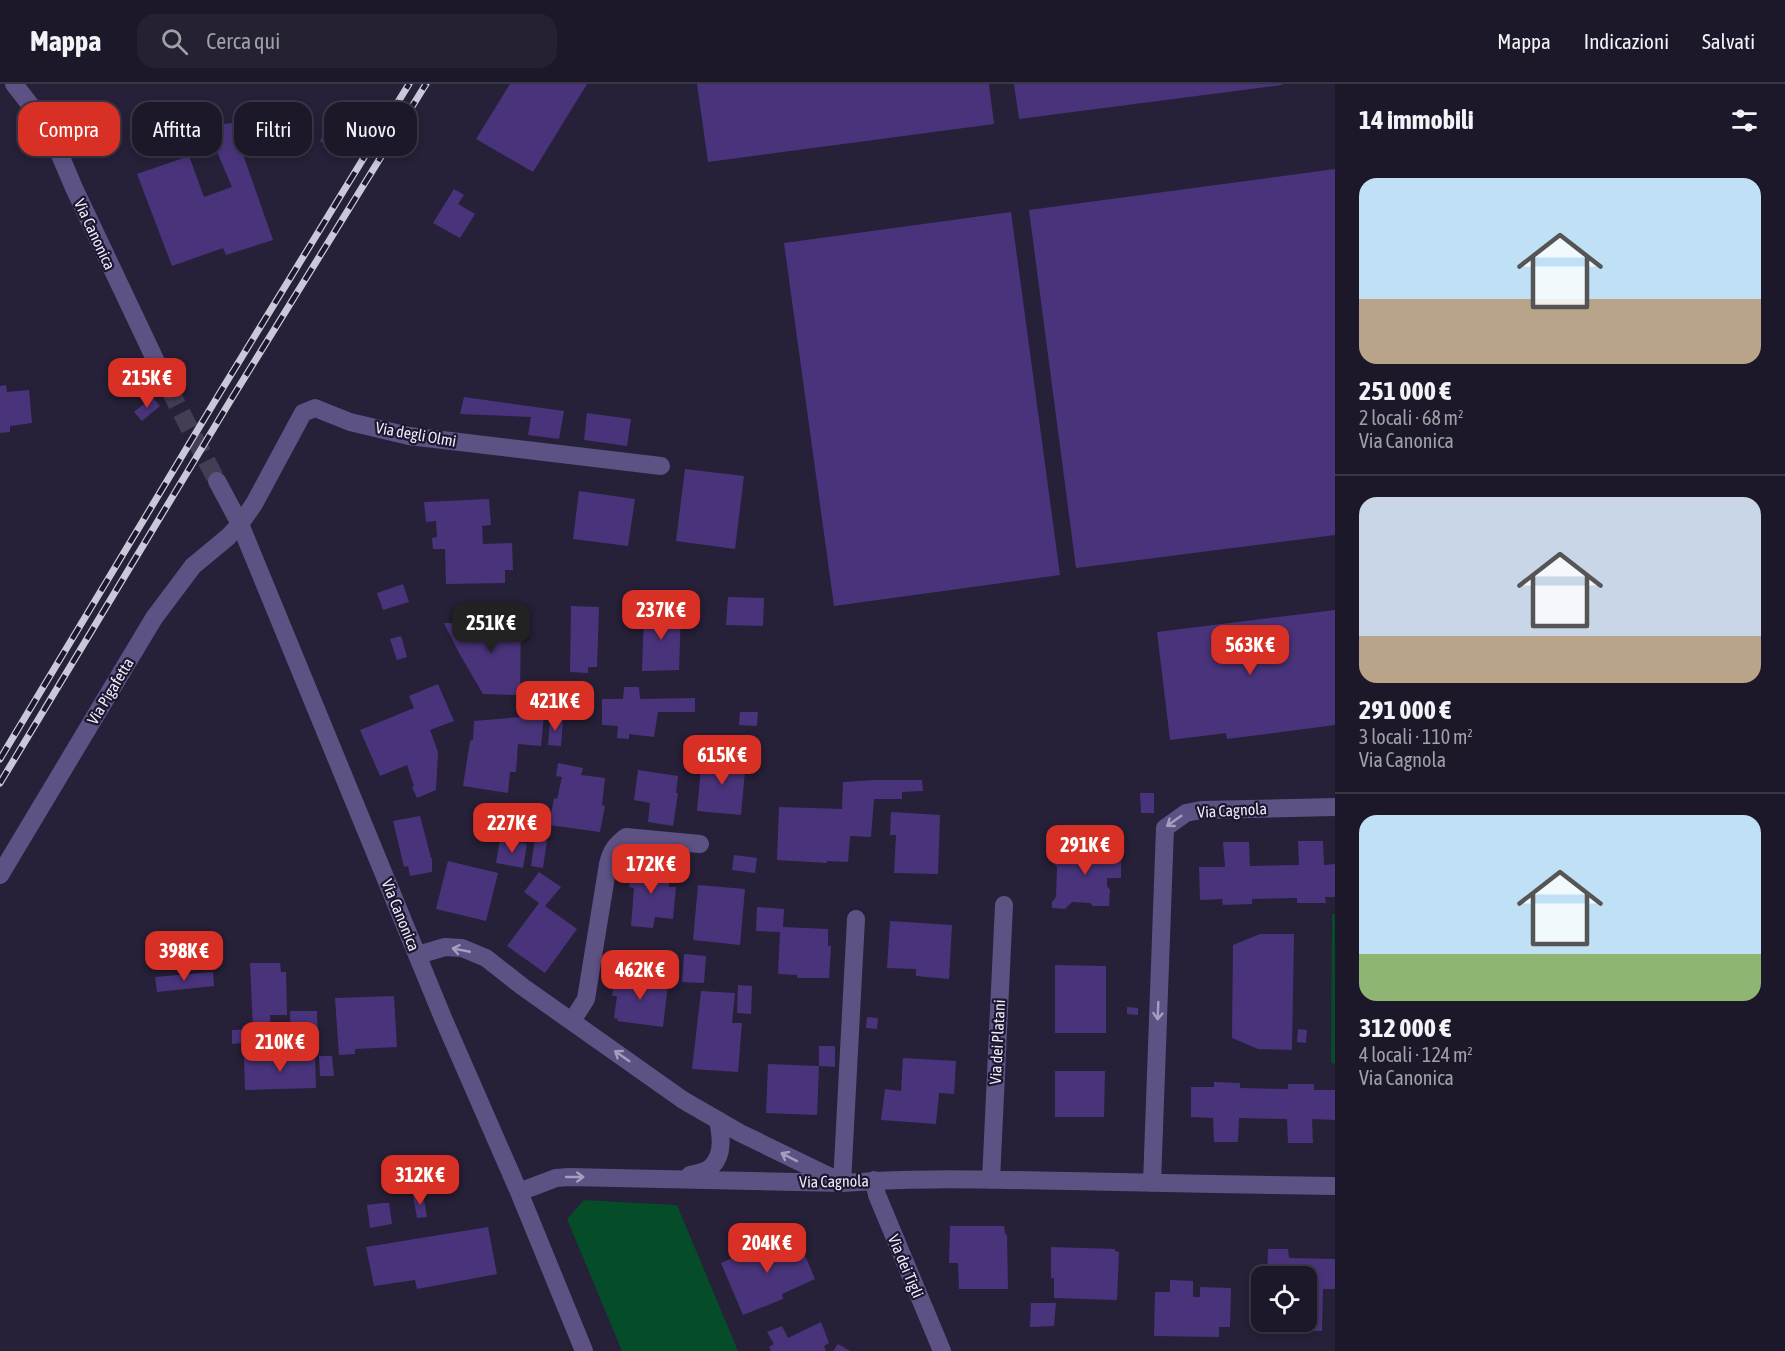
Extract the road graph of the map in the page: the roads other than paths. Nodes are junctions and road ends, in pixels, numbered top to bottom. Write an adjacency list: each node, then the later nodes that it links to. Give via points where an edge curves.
1 (14, 84): 2 (street, Via Canonica, via 49,129)
2 (169, 389)
3 (661, 466): 5 (street, Via degli Olmi, via 409,436 350,422 315,408 303,413)
4 (217, 481): 5 (street, Via Canonica)
5 (240, 524): 8 (street, Via Pigafetta, via 193,566 154,618); 11 (street, Via Canonica)
6 (1335, 807): 18 (street, Via Cagnola, one-way to 18, via 1201,810 1186,813 1165,828)
7 (700, 844): 12 (street, via 626,837 617,844 608,864 586,999)
8 (0, 875)
9 (1004, 905): 16 (street, Via dei Platani)
10 (856, 919): 17 (street)
11 (418, 955): 12 (street, one-way to 11, via 486,958 470,951 445,947); 20 (street, Via Canonica)
12 (572, 1021): 13 (street, one-way to 12, via 683,1100)
13 (718, 1120): 14 (street, via 722,1138 711,1168); 17 (street, one-way to 13)
14 (673, 1179): 17 (street, Via Cagnola); 20 (street, Via Cagnola, one-way to 14, via 556,1178)
15 (874, 1180): 16 (street, Via Cagnola); 17 (street, Via Cagnola); 22 (street, Via dei Tigli)
16 (991, 1180): 18 (street, Via Cagnola)
17 (842, 1183)
18 (1152, 1183): 19 (street, Via Cagnola)
19 (1335, 1186)
20 (519, 1192): 21 (street, Via Canonica)
21 (584, 1351)
22 (942, 1351)

